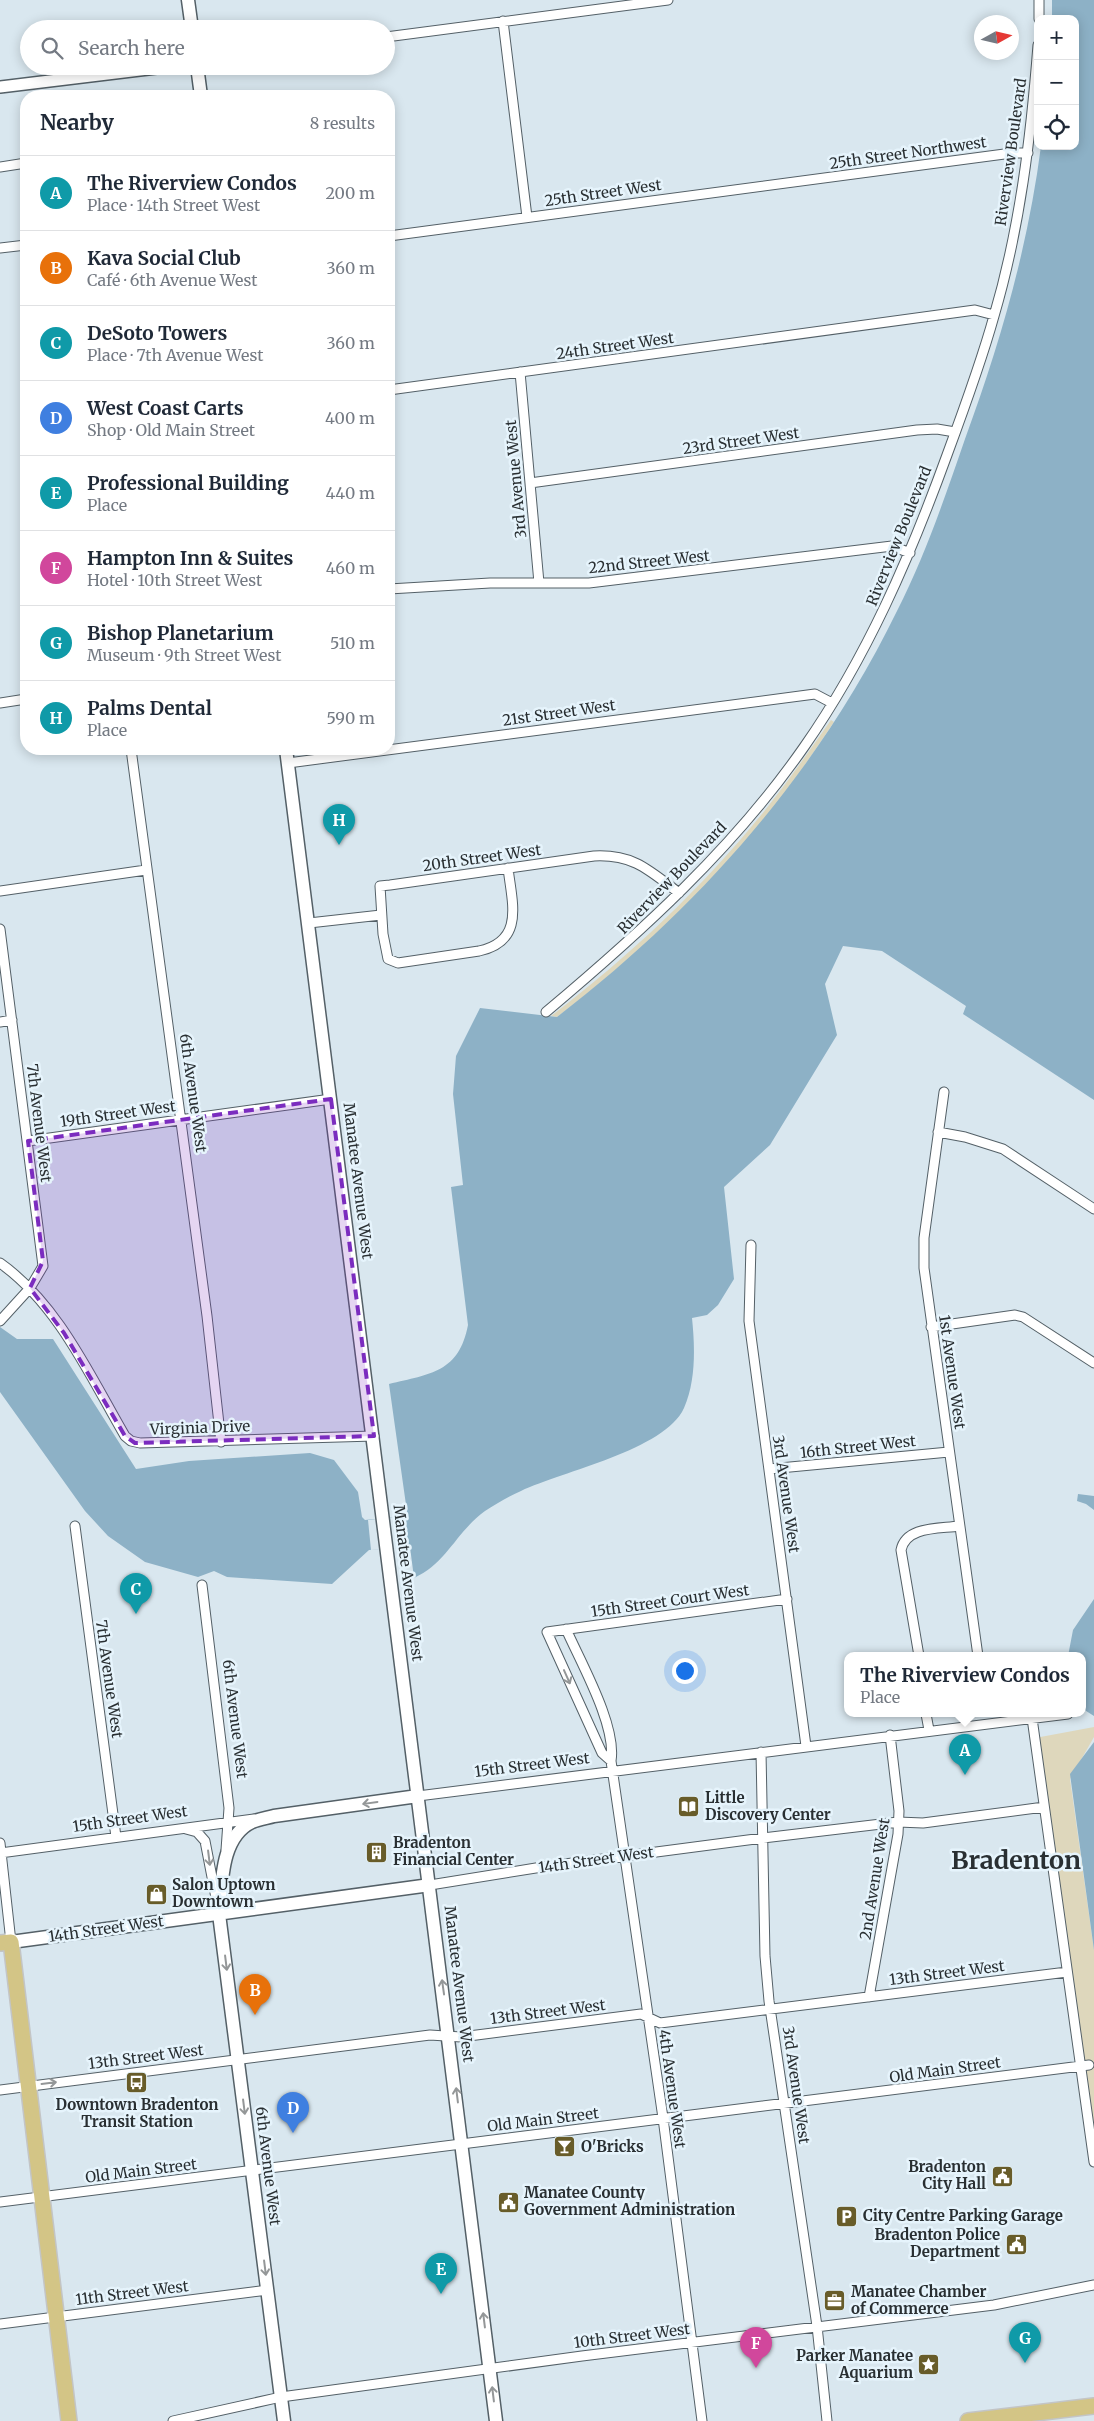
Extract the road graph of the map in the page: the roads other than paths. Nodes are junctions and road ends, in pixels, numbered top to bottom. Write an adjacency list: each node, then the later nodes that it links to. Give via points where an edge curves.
1 (188, 0): 5 (main road)
2 (668, 0): 6 (street)
3 (1039, 0): 4 (street)
4 (1039, 15)
5 (191, 20)
6 (503, 21): 7 (street); 17 (street)
7 (395, 37)
8 (1037, 60): 13 (street, Riverview Boulevard)
9 (99, 75): 11 (street)
10 (198, 75): 12 (main road)
11 (0, 87)
12 (200, 90)
13 (1028, 152): 16 (street, 25th Street Northwest); 21 (street, Riverview Boulevard, via 1016,225)
14 (20, 164): 15 (street)
15 (0, 167)
16 (822, 178): 17 (street, 25th Street West)
17 (526, 217): 18 (street, 25th Street West)
18 (395, 235)
19 (20, 245): 20 (street)
20 (0, 248)
21 (994, 316): 22 (street, 24th Street West, via 975,310); 24 (street, Riverview Boulevard)
22 (520, 372): 23 (street, 24th Street West); 25 (street, 3rd Avenue West)
23 (395, 389)
24 (955, 432): 25 (street, 23rd Street West, via 917,430); 26 (street, Riverview Boulevard)
25 (530, 483): 27 (street, 3rd Avenue West)
26 (910, 553): 27 (street, 22nd Street West, via 892,546 639,578); 31 (street, Riverview Boulevard, via 884,610)
27 (539, 583): 28 (street, 22nd Street West)
28 (395, 590)
29 (20, 700): 30 (street)
30 (0, 703)
31 (832, 703): 32 (street, 21st Street West, via 815,694); 40 (street, Riverview Boulevard, via 805,747 743,825)
32 (395, 749)
33 (131, 755): 38 (street, 6th Avenue West)
34 (287, 755): 36 (main road, Manatee Avenue West)
35 (349, 755): 36 (street, 21st Street West)
36 (288, 763): 42 (main road, Manatee Avenue West)
37 (508, 868): 40 (street, 20th Street West, via 594,856 617,856 641,864); 41 (street, 20th Street West, via 380,886); 41 (street, via 514,918 505,938 492,948 393,963 386,954)
38 (146, 870): 39 (street); 49 (street, 6th Avenue West)
39 (0, 891)
40 (679, 893): 44 (street, Riverview Boulevard, via 624,946)
41 (381, 915): 42 (street)
42 (309, 923): 48 (main road, Manatee Avenue West)
43 (0, 929): 45 (street, 7th Avenue West)
44 (546, 1012)
45 (12, 1020): 46 (street); 51 (street, 7th Avenue West)
46 (0, 1022)
47 (944, 1092): 50 (street, 1st Avenue West)
48 (332, 1100): 49 (street, 19th Street West); 59 (main road, Manatee Avenue West)
49 (180, 1120): 51 (street, 19th Street West); 60 (street, 6th Avenue West)
50 (938, 1132): 52 (street, via 1003,1149); 57 (street, 1st Avenue West, via 924,1251)
51 (28, 1141): 55 (street, 7th Avenue West, via 43,1266)
52 (1094, 1209)
53 (751, 1245): 62 (street, 3rd Avenue West, via 749,1321)
54 (0, 1262): 55 (street, Virginia Drive)
55 (30, 1288): 56 (street, 7th Avenue West); 60 (street, Virginia Drive, via 64,1333 131,1441 140,1444)
56 (0, 1321)
57 (931, 1327): 58 (street, via 1023,1317); 61 (street, 1st Avenue West)
58 (1094, 1363)
59 (374, 1436): 60 (street, Virginia Drive); 80 (main road, Manatee Avenue West)
60 (221, 1442)
61 (949, 1452): 62 (street, 16th Street West); 64 (street, 1st Avenue West)
62 (769, 1469): 66 (street, 3rd Avenue West)
63 (75, 1526): 86 (street, 7th Avenue West)
64 (960, 1526): 68 (street, via 912,1533 903,1542); 69 (street, 1st Avenue West)
65 (202, 1585): 83 (street, 6th Avenue West, via 224,1754)
66 (787, 1599): 67 (street, 15th Street Court West); 77 (street, 3rd Avenue West)
67 (561, 1630): 79 (street, 4th Avenue West, via 607,1723 613,1751); 79 (street, 4th Avenue West, one-way to 79, via 547,1632 602,1753)
68 (918, 1652)
69 (977, 1652)
70 (927, 1717): 75 (street)
71 (986, 1717): 74 (street)
72 (1041, 1717): 73 (street, 15th Street West)
73 (1032, 1718): 74 (street, 15th Street West); 81 (street)
74 (987, 1724): 75 (street, 15th Street West)
75 (929, 1730): 76 (street, 15th Street West)
76 (890, 1735): 77 (street, 15th Street West); 84 (street, 2nd Avenue West)
77 (806, 1746): 78 (street, 15th Street West)
78 (761, 1752): 79 (street, 15th Street West); 87 (street, 3rd Avenue West)
79 (612, 1766): 80 (street, 15th Street West); 89 (street, 4th Avenue West)
80 (418, 1796): 82 (main road, 15th Street West, one-way to 82); 91 (main road, Manatee Avenue West)
81 (1044, 1808): 84 (street, 14th Street West, via 923,1824); 94 (street)
82 (274, 1816): 83 (street, 15th Street West); 90 (main road, 6th Avenue West, via 243,1828 233,1840)
83 (228, 1822): 85 (street, 15th Street West); 90 (street, 6th Avenue West)
84 (898, 1822): 87 (street, 14th Street West); 95 (street, 2nd Avenue West)
85 (178, 1828): 86 (street, 15th Street West); 92 (street, 6th Avenue West, one-way to 92, via 197,1832 205,1841)
86 (116, 1837): 88 (street, 15th Street West)
87 (763, 1838): 89 (street, 14th Street West); 96 (street, 3rd Avenue West, via 765,1956)
88 (0, 1850): 93 (street)
89 (626, 1856): 91 (street, 14th Street West); 97 (street, 4th Avenue West)
90 (226, 1858): 92 (main road, 6th Avenue West)
91 (430, 1885): 92 (main road, 14th Street West); 98 (main road, Manatee Avenue West, one-way to 91)
92 (220, 1914): 93 (main road, 14th Street West); 99 (main road, 6th Avenue West, one-way to 99)
93 (5, 1943): 101 (main road)
94 (1067, 1972): 95 (street, 13th Street West); 100 (street)
95 (869, 1997): 96 (street, 13th Street West)
96 (770, 2010): 97 (street, 13th Street West, via 660,2023); 103 (street, 3rd Avenue West)
97 (648, 2017): 98 (street, 13th Street West, via 641,2014); 104 (street, 4th Avenue West)
98 (450, 2036): 99 (street, 13th Street West, via 430,2035); 105 (main road, Manatee Avenue West, one-way to 98)
99 (238, 2059): 101 (street, 13th Street West, one-way to 99); 107 (main road, 6th Avenue West, one-way to 107)
100 (1085, 2065): 103 (street, Old Main Street); 106 (street)
101 (28, 2086): 102 (street, 13th Street West); 108 (main road)
102 (0, 2090)
103 (784, 2104): 104 (street, Old Main Street); 114 (street, 3rd Avenue West)
104 (663, 2118): 105 (street, Old Main Street); 115 (street, 4th Avenue West)
105 (462, 2144): 107 (street, Old Main Street); 116 (main road, Manatee Avenue West, one-way to 105)
106 (1094, 2162)
107 (252, 2171): 108 (street, Old Main Street); 111 (main road, 6th Avenue West, one-way to 111)
108 (42, 2197): 109 (street, Old Main Street); 112 (main road)
109 (0, 2202)
110 (1094, 2284): 114 (street, 10th Street West, via 994,2305)
111 (268, 2290): 112 (street, 11th Street West); 117 (main road, 6th Avenue West)
112 (56, 2316): 113 (street, 11th Street West); 119 (main road)
113 (0, 2324)
114 (817, 2326): 115 (street, 10th Street West); 124 (street, 3rd Avenue West)
115 (692, 2343): 116 (street, 10th Street West); 123 (street, 4th Avenue West)
116 (490, 2368): 117 (street, 10th Street West); 122 (main road, Manatee Avenue West, one-way to 116)
117 (281, 2396): 120 (street, 10th Street West); 121 (main road, 6th Avenue West)
118 (1094, 2406): 125 (main road)
119 (69, 2421)
120 (173, 2421)
121 (284, 2421)
122 (496, 2421)
123 (702, 2421)
124 (827, 2421)
125 (968, 2421)

